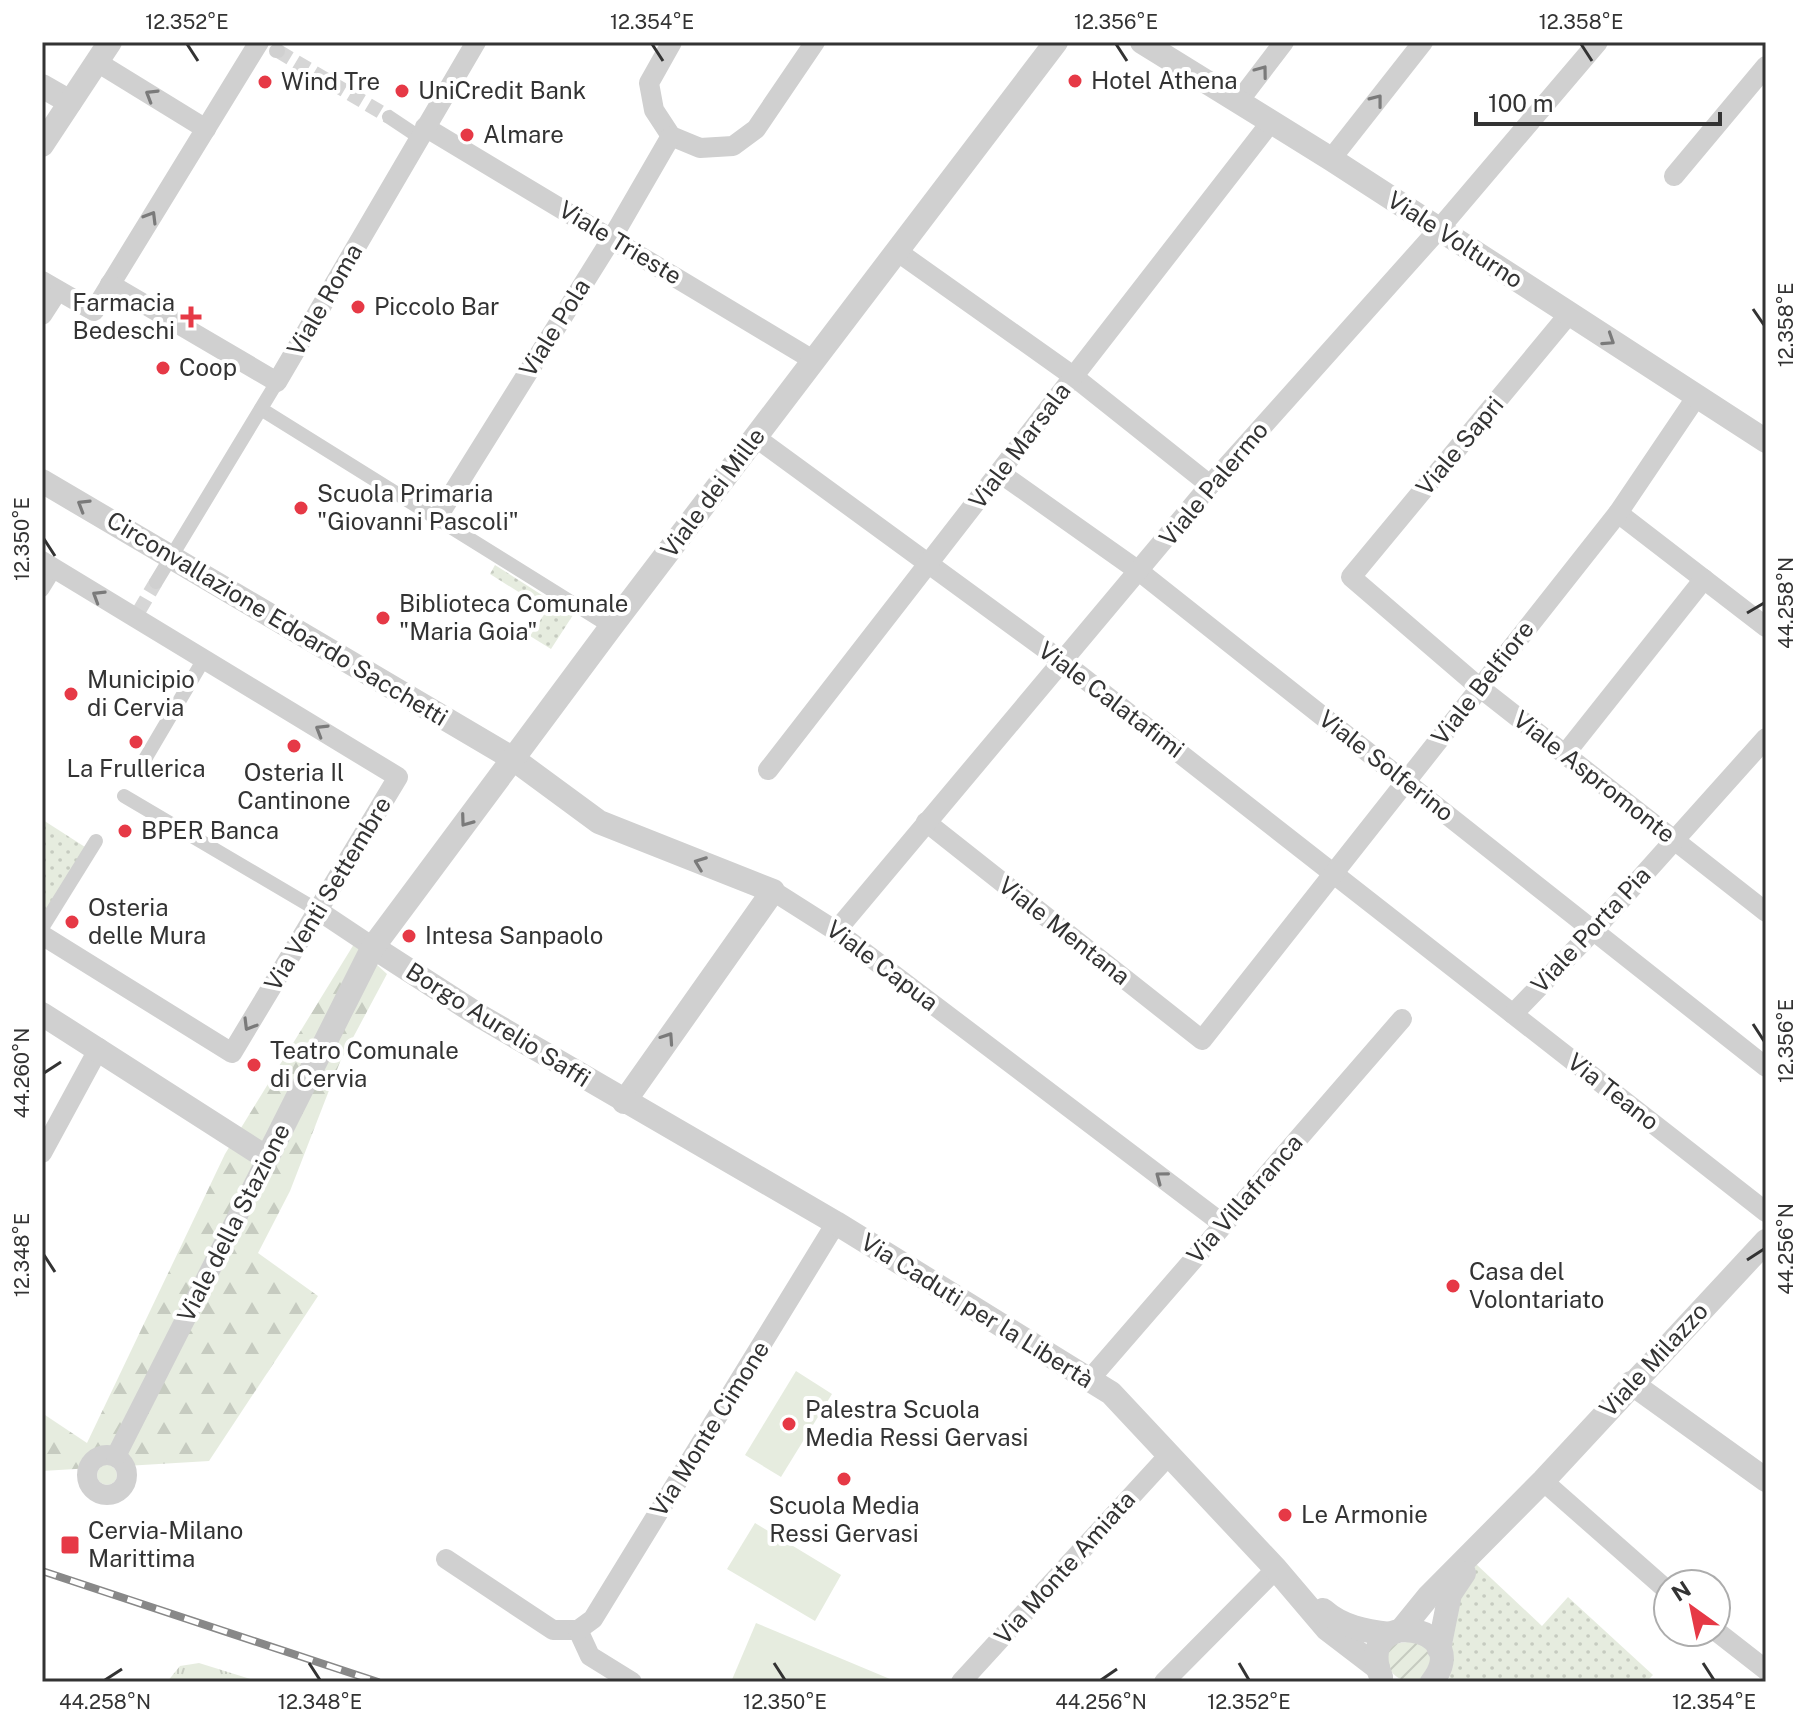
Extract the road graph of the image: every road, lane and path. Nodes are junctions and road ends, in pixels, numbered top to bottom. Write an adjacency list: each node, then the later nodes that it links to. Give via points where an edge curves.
1 (476, 42): 18 (street, Viale Roma)
2 (672, 42): 19 (street, via 649,83 654,110)
3 (815, 42): 19 (street, via 756,129 733,146 700,148)
4 (1056, 42): 25 (street, Viale dei Mille)
5 (1142, 42): 13 (street, Viale Volturno)
6 (1284, 42): 13 (street, one-way to 6)
7 (1423, 42): 21 (street, one-way to 7)
8 (1598, 42): 23 (street, Viale Palermo)
9 (271, 48): 17 (street)
10 (103, 52): 14 (street); 17 (street, one-way to 10)
11 (1766, 66): 22 (street)
12 (42, 86): 14 (street)
13 (1239, 101): 16 (street, Viale Volturno)
14 (70, 102): 20 (street)
15 (389, 117): 18 (street)
16 (1271, 122): 21 (street, Viale Volturno); 30 (street, Viale Marsala)
17 (206, 129): 26 (street, one-way to 17)
18 (422, 132): 24 (street, Viale Trieste); 31 (street, Viale Roma)
19 (671, 136): 24 (street, Viale Pola)
20 (42, 145)
21 (1331, 159): 23 (street, Viale Volturno)
22 (1674, 176)
23 (1439, 229): 28 (street, Viale Volturno); 38 (street, Viale Palermo)
24 (612, 238): 29 (street, Viale Trieste); 40 (street, Viale Pola)
25 (898, 252): 29 (street, Viale dei Mille); 30 (street)
26 (110, 284): 27 (street, via 94,311); 31 (street)
27 (46, 298)
28 (1569, 314): 32 (street, Viale Volturno, one-way to 32); 45 (street, Viale Sapri)
29 (813, 360): 34 (street, Viale dei Mille)
30 (1073, 376): 36 (street, Viale Marsala); 38 (street)
31 (277, 382): 33 (street, Viale Roma)
32 (1697, 396): 35 (street, Viale Volturno); 39 (street, Viale Belfiore)
33 (261, 409): 40 (street); 41 (street, Viale Roma)
34 (755, 437): 42 (street, Viale Calatafimi); 49 (street, Viale dei Mille)
35 (1766, 441)
36 (1000, 473): 42 (street, Viale Marsala); 44 (street, Viale Solferino)
37 (42, 481): 41 (street, Circonvallazione Edoardo Sacchetti, one-way to 37)
38 (1210, 485): 44 (street, Viale Palermo)
39 (1618, 513): 46 (street); 53 (street, Viale Belfiore)
40 (437, 518): 49 (street)
41 (171, 557): 47 (street, Viale Roma); 56 (street, Circonvallazione Edoardo Sacchetti)
42 (929, 564): 52 (street, Viale Calatafimi); 57 (street, Viale Marsala)
43 (48, 565): 48 (street); 51 (street, Via Venti Settembre, one-way to 43)
44 (1140, 572): 52 (street, Viale Palermo); 59 (street, Viale Solferino)
45 (1351, 577): 53 (street, Viale Aspromonte)
46 (1704, 579): 50 (street); 55 (street)
47 (156, 582)
48 (42, 590)
49 (611, 627): 56 (street, Viale dei Mille)
50 (1766, 627)
51 (204, 659): 58 (street); 66 (street, Via Venti Settembre, one-way to 51, via 398,777)
52 (1063, 662): 61 (street, Viale Palermo); 64 (street, Viale Calatafimi)
53 (1479, 687): 55 (street, Viale Aspromonte); 59 (street, Viale Belfiore)
54 (1766, 738): 63 (street, Viale Porta Pia)
55 (1565, 754): 63 (street, Viale Aspromonte)
56 (512, 758): 65 (street, Viale Capua, one-way to 56, via 599,822); 72 (street, Viale dei Mille, one-way to 72)
57 (768, 770)
58 (138, 771)
59 (1405, 782): 64 (street, Viale Belfiore); 69 (street, Viale Solferino)
60 (124, 796): 66 (street)
61 (926, 822): 70 (street, Viale Palermo); 77 (street, Viale Mentana)
62 (96, 841): 68 (street)
63 (1675, 841): 67 (street, Viale Aspromonte); 69 (street, Viale Porta Pia)
64 (1334, 872): 73 (street, Viale Calatafimi); 77 (street, Viale Belfiore)
65 (773, 891): 70 (street, Viale Capua); 80 (street, one-way to 65)
66 (319, 911): 71 (street, Via Venti Settembre, one-way to 71, via 232,1053); 72 (street)
67 (1766, 912)
68 (42, 928)
69 (1594, 930): 75 (street, Viale Porta Pia); 79 (street, Viale Solferino)
70 (836, 931): 85 (street, Viale Capua, one-way to 70)
71 (42, 935)
72 (373, 947): 80 (street, Borgo Aurelio Saffi); 82 (street, Viale della Stazione)
73 (1461, 971): 75 (street, Via Teano)
74 (42, 1014): 78 (street)
75 (1513, 1014): 83 (street, Via Teano)
76 (1402, 1019): 85 (street, Via Villafranca)
77 (1202, 1040)
78 (99, 1048): 81 (street); 82 (street)
79 (1766, 1067)
80 (624, 1102): 84 (street, Via Caduti per la Libertà)
81 (42, 1153)
82 (267, 1158): 90 (street, Viale della Stazione)
83 (1766, 1212)
84 (836, 1223): 87 (street, Via Caduti per la Libertà); 97 (street, Via Monte Cimone, via 593,1619)
85 (1223, 1224): 87 (street, Via Villafranca)
86 (1766, 1241): 88 (street, Viale Milazzo)
87 (1089, 1380): 89 (street, Via Caduti per la Libertà, via 1111,1393)
88 (1631, 1383): 91 (street); 92 (street, Viale Milazzo)
89 (1169, 1455): 95 (street, Via Caduti per la Libertà); 105 (street, Via Monte Amiata)
90 (116, 1456)
91 (1766, 1480)
92 (1543, 1481): 93 (street, Viale Milazzo); 96 (street)
93 (1490, 1535): 98 (street, Viale Milazzo); 100 (street, Viale Milazzo, via 1450,1594)
94 (446, 1559): 97 (street, via 553,1630)
95 (1280, 1573): 98 (street, Via Caduti per la Libertà, via 1335,1620 1359,1630); 102 (street, Via Caduti per la Libertà, via 1327,1629); 106 (street)
96 (1652, 1577)
97 (578, 1630): 104 (street, via 590,1656)
98 (1396, 1632): 100 (street, Via Caduti per la Libertà, via 1420,1630); 102 (street, Viale Milazzo, via 1379,1649)
99 (1732, 1643): 101 (street)
100 (1439, 1649): 103 (street, Viale Milazzo)
101 (1766, 1670)
102 (1381, 1675)
103 (1435, 1681)
104 (632, 1682)
105 (961, 1682)
106 (1164, 1682)

